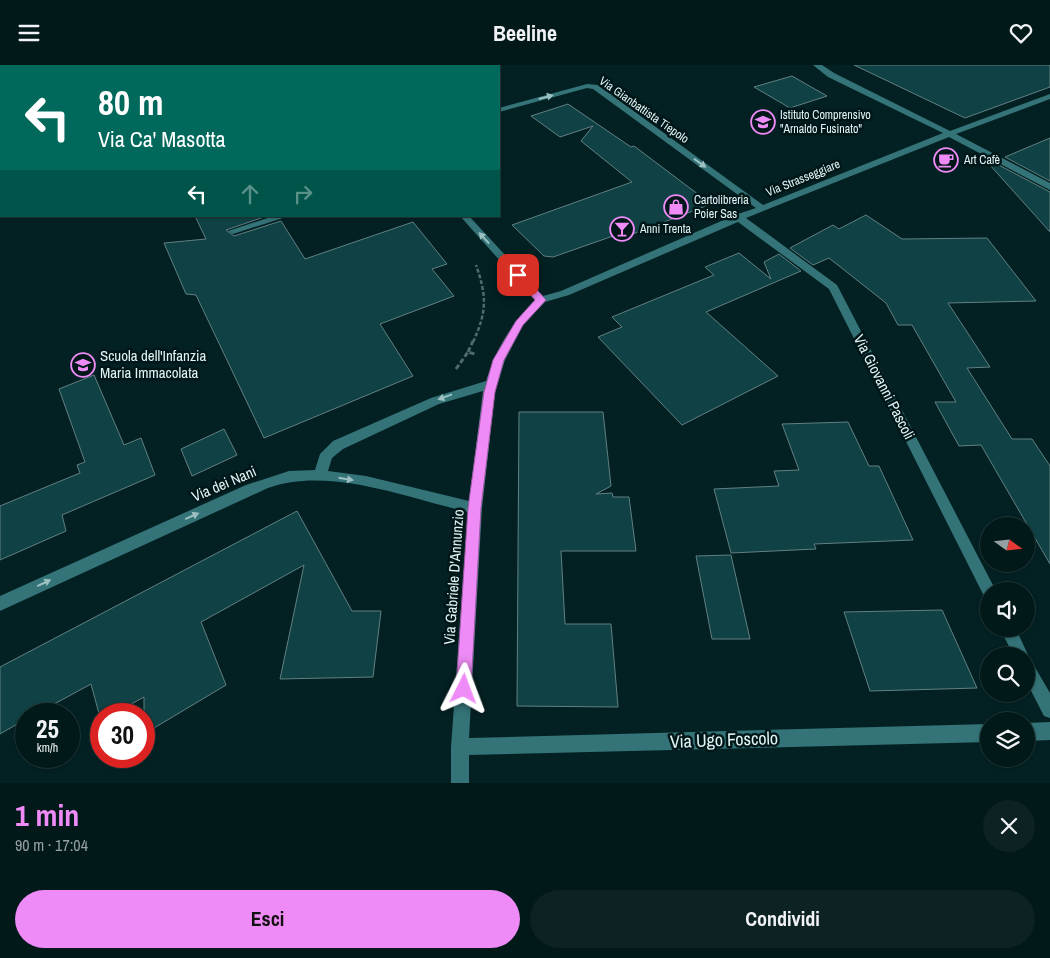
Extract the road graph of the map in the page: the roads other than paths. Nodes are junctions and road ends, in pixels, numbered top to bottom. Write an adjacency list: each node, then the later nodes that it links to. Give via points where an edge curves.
1 (817, 65): 4 (street, via 831,75)
2 (1050, 96): 4 (street, Via Strasseggiare)
3 (500, 110): 6 (street, Via Gianbattista Tiepolo, one-way to 6, via 587,86 595,87)
4 (950, 133): 5 (street); 6 (street, Via Strasseggiare)
5 (1050, 187)
6 (762, 209): 9 (street, Via Strasseggiare)
7 (282, 217): 10 (street)
8 (465, 217): 11 (street, one-way to 8)
9 (738, 217): 11 (street, Via Strasseggiare, via 565,293); 15 (street, Via Giovanni Pascoli, via 833,287)
10 (233, 231)
11 (541, 300): 12 (street, Via Gabriele D'Annunzio, via 519,323 499,360)
12 (492, 384): 13 (street, one-way to 13, via 435,401 338,445 324,458); 14 (street, Via Gabriele D'Annunzio)
13 (322, 475): 14 (street, Via dei Nani, one-way to 14); 16 (street, Via dei Nani, one-way to 13, via 251,489 284,478)
14 (475, 508): 22 (street, Via Gabriele D'Annunzio)
15 (984, 582)
16 (0, 604)
17 (1035, 681): 18 (street)
18 (1050, 710)
19 (1050, 731): 20 (street)
20 (1035, 732)
21 (980, 733): 22 (street, Via Ugo Foscolo)
22 (460, 747): 23 (street, Via Gabriele D'Annunzio)
23 (460, 783)

